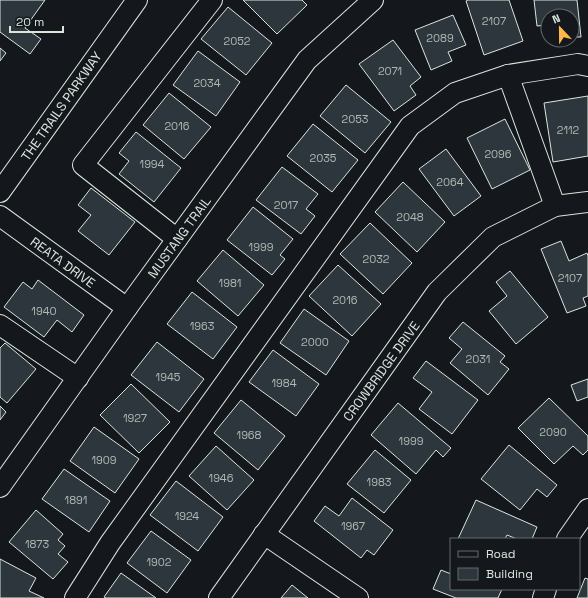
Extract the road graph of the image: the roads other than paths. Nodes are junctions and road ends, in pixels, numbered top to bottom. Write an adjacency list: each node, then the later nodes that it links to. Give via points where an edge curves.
1 (137, 0): 6 (street, THE TRAILS PARKWAY)
2 (212, 0): 10 (street, via 84,164)
3 (373, 0): 10 (street, MUSTANG TRAIL, via 307,60)
4 (588, 66): 5 (street, via 578,64)
5 (508, 75): 8 (street); 18 (street, via 454,93 410,126 110,543)
6 (0, 192)
7 (588, 202): 8 (street, CROWBRIDGE DRIVE)
8 (555, 206): 16 (street, CROWBRIDGE DRIVE, via 493,237 437,292)
9 (0, 216): 11 (street, REATA DRIVE)
10 (177, 239): 11 (street, MUSTANG TRAIL)
11 (127, 308): 13 (street, MUSTANG TRAIL)
12 (0, 325): 13 (street)
13 (78, 378): 14 (street, MUSTANG TRAIL)
14 (0, 487)
15 (588, 509): 17 (street)
16 (264, 534): 19 (street, CROWBRIDGE DRIVE); 20 (street)
17 (568, 538)
18 (75, 598)
19 (219, 598)
20 (358, 598)

